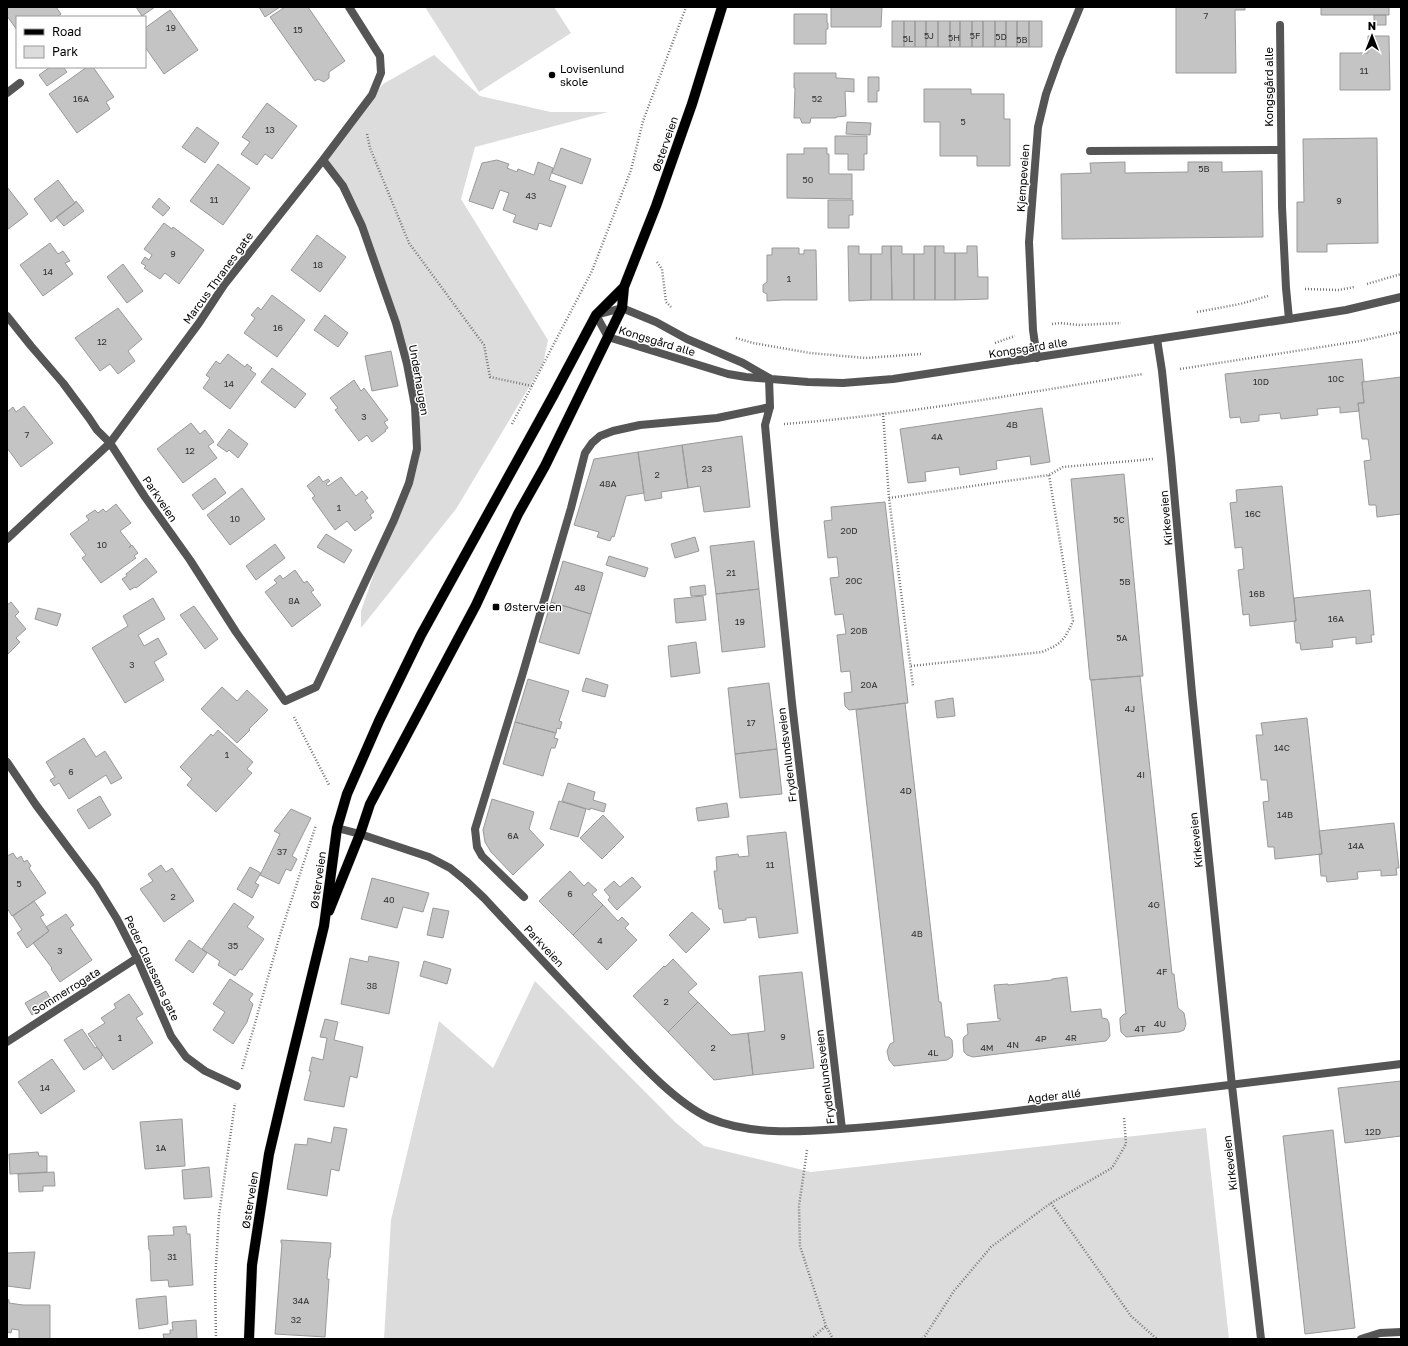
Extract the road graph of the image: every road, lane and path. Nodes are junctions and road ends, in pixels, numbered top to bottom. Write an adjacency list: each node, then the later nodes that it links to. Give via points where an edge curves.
1 (349, 7): 10 (street, Marcus Thranes gate, via 380,56 381,73 372,95)
2 (722, 7): 13 (main road, Østerveien, via 692,104)
3 (1080, 7): 23 (street, Kjempeveien, via 1046,94 1038,127 1029,242)
4 (1280, 25): 8 (street, Kongsgård alle)
5 (20, 83): 6 (street)
6 (7, 93)
7 (367, 133): 33 (path, via 370,148 409,243 484,346 490,377)
8 (1281, 150): 9 (street); 14 (street, Kongsgård alle)
9 (1090, 151)
10 (323, 160): 37 (street, Marcus Thranes gate, via 224,285); 44 (street, Underhaugen, via 343,186 362,226 396,323 415,406 417,449 409,483 394,520 316,687)
11 (657, 262): 17 (path, via 662,269 666,302)
12 (1401, 274): 14 (path, via 1339,290)
13 (624, 287): 16 (main road, Østerveien); 19 (main road, Østerveien)
14 (1286, 288): 18 (path, via 1260,299); 21 (street, Kongsgård alle)
15 (1401, 297): 21 (street, Kongsgård alle, via 1346,310)
16 (622, 308): 19 (street, Kongsgård alle); 26 (main road, Østerveien); 32 (street, Kongsgård alle, via 743,363)
17 (674, 309)
18 (1195, 312)
19 (596, 315): 26 (street, Kongsgård alle); 47 (main road, Østerveien, via 421,635 369,743 347,794)
20 (7, 316): 37 (street, Parkveien)
21 (1289, 319): 27 (street, Kongsgård alle)
22 (1126, 323): 23 (path, via 1060,323 1042,325)
23 (1033, 330): 28 (path); 30 (street, Kjempeveien)
24 (1401, 332): 31 (path, via 1360,341)
25 (731, 336): 29 (path, via 753,343 810,353 865,358)
26 (608, 338): 32 (street, Kongsgård alle, via 728,374); 48 (main road, Østerveien, via 545,466 518,514 476,605 370,804)
27 (1157, 339): 30 (street, Kongsgård alle); 31 (street, Kirkeveien)
28 (988, 345)
29 (928, 353)
30 (1037, 358): 32 (street, Kongsgård alle, via 893,379 808,382)
31 (1162, 371): 35 (path); 38 (street, Kirkeveien)
32 (770, 378): 34 (street, Frydenlundsveien)
33 (532, 386)
34 (770, 407): 36 (street, Frydenlundsveien); 49 (street, via 717,418 640,425 613,431 600,436 585,453 522,676 475,829 477,847 482,856)
35 (883, 413): 36 (path); 40 (path)
36 (766, 425): 58 (street, Frydenlundsveien, via 792,702)
37 (110, 443): 41 (street, Marcus Thranes gate); 44 (street, Parkveien)
38 (1171, 458): 39 (path, via 1063,466); 55 (street, Kirkeveien)
39 (1049, 475): 40 (path); 42 (path, via 1072,621 1067,634 1058,645 1042,652)
40 (889, 498): 42 (path)
41 (7, 539)
42 (911, 666): 43 (path)
43 (913, 686)
44 (285, 701): 46 (path)
45 (7, 762): 51 (street, Peder Claussøns gate, via 96,886)
46 (329, 786)
47 (337, 828): 48 (street, Parkveien); 50 (main road, Østerveien)
48 (360, 834): 50 (main road, Østerveien); 57 (street, Parkveien, via 429,857 450,868 484,898 550,970 667,1089 690,1107)
49 (524, 897)
50 (324, 926): 63 (main road, Østerveien, via 284,1090 259,1212 252,1265)
51 (137, 958): 52 (street, Sommerrogata); 54 (street, Peder Claussøns gate, via 171,1036 186,1057 205,1071)
52 (7, 1042)
53 (1401, 1064): 55 (street, Agder allé)
54 (238, 1086)
55 (1232, 1086): 56 (street, Agder allé); 68 (street, Kirkeveien)
56 (1123, 1098): 58 (street, Agder allé, via 885,1127); 60 (path, via 1126,1144 1112,1168)
57 (710, 1118): 59 (street, Agder allé, via 737,1127)
58 (842, 1129): 59 (street, Agder allé)
59 (810, 1131): 61 (path, via 799,1206 800,1246)
60 (1051, 1203): 66 (path, via 991,1247 954,1291); 67 (path, via 1131,1316)
61 (826, 1326): 64 (path); 65 (path)
62 (1401, 1332): 69 (street, via 1380,1333)
63 (249, 1339)
64 (811, 1339)
65 (833, 1339)
66 (923, 1339)
67 (1157, 1339)
68 (1261, 1339)
69 (1361, 1339)

